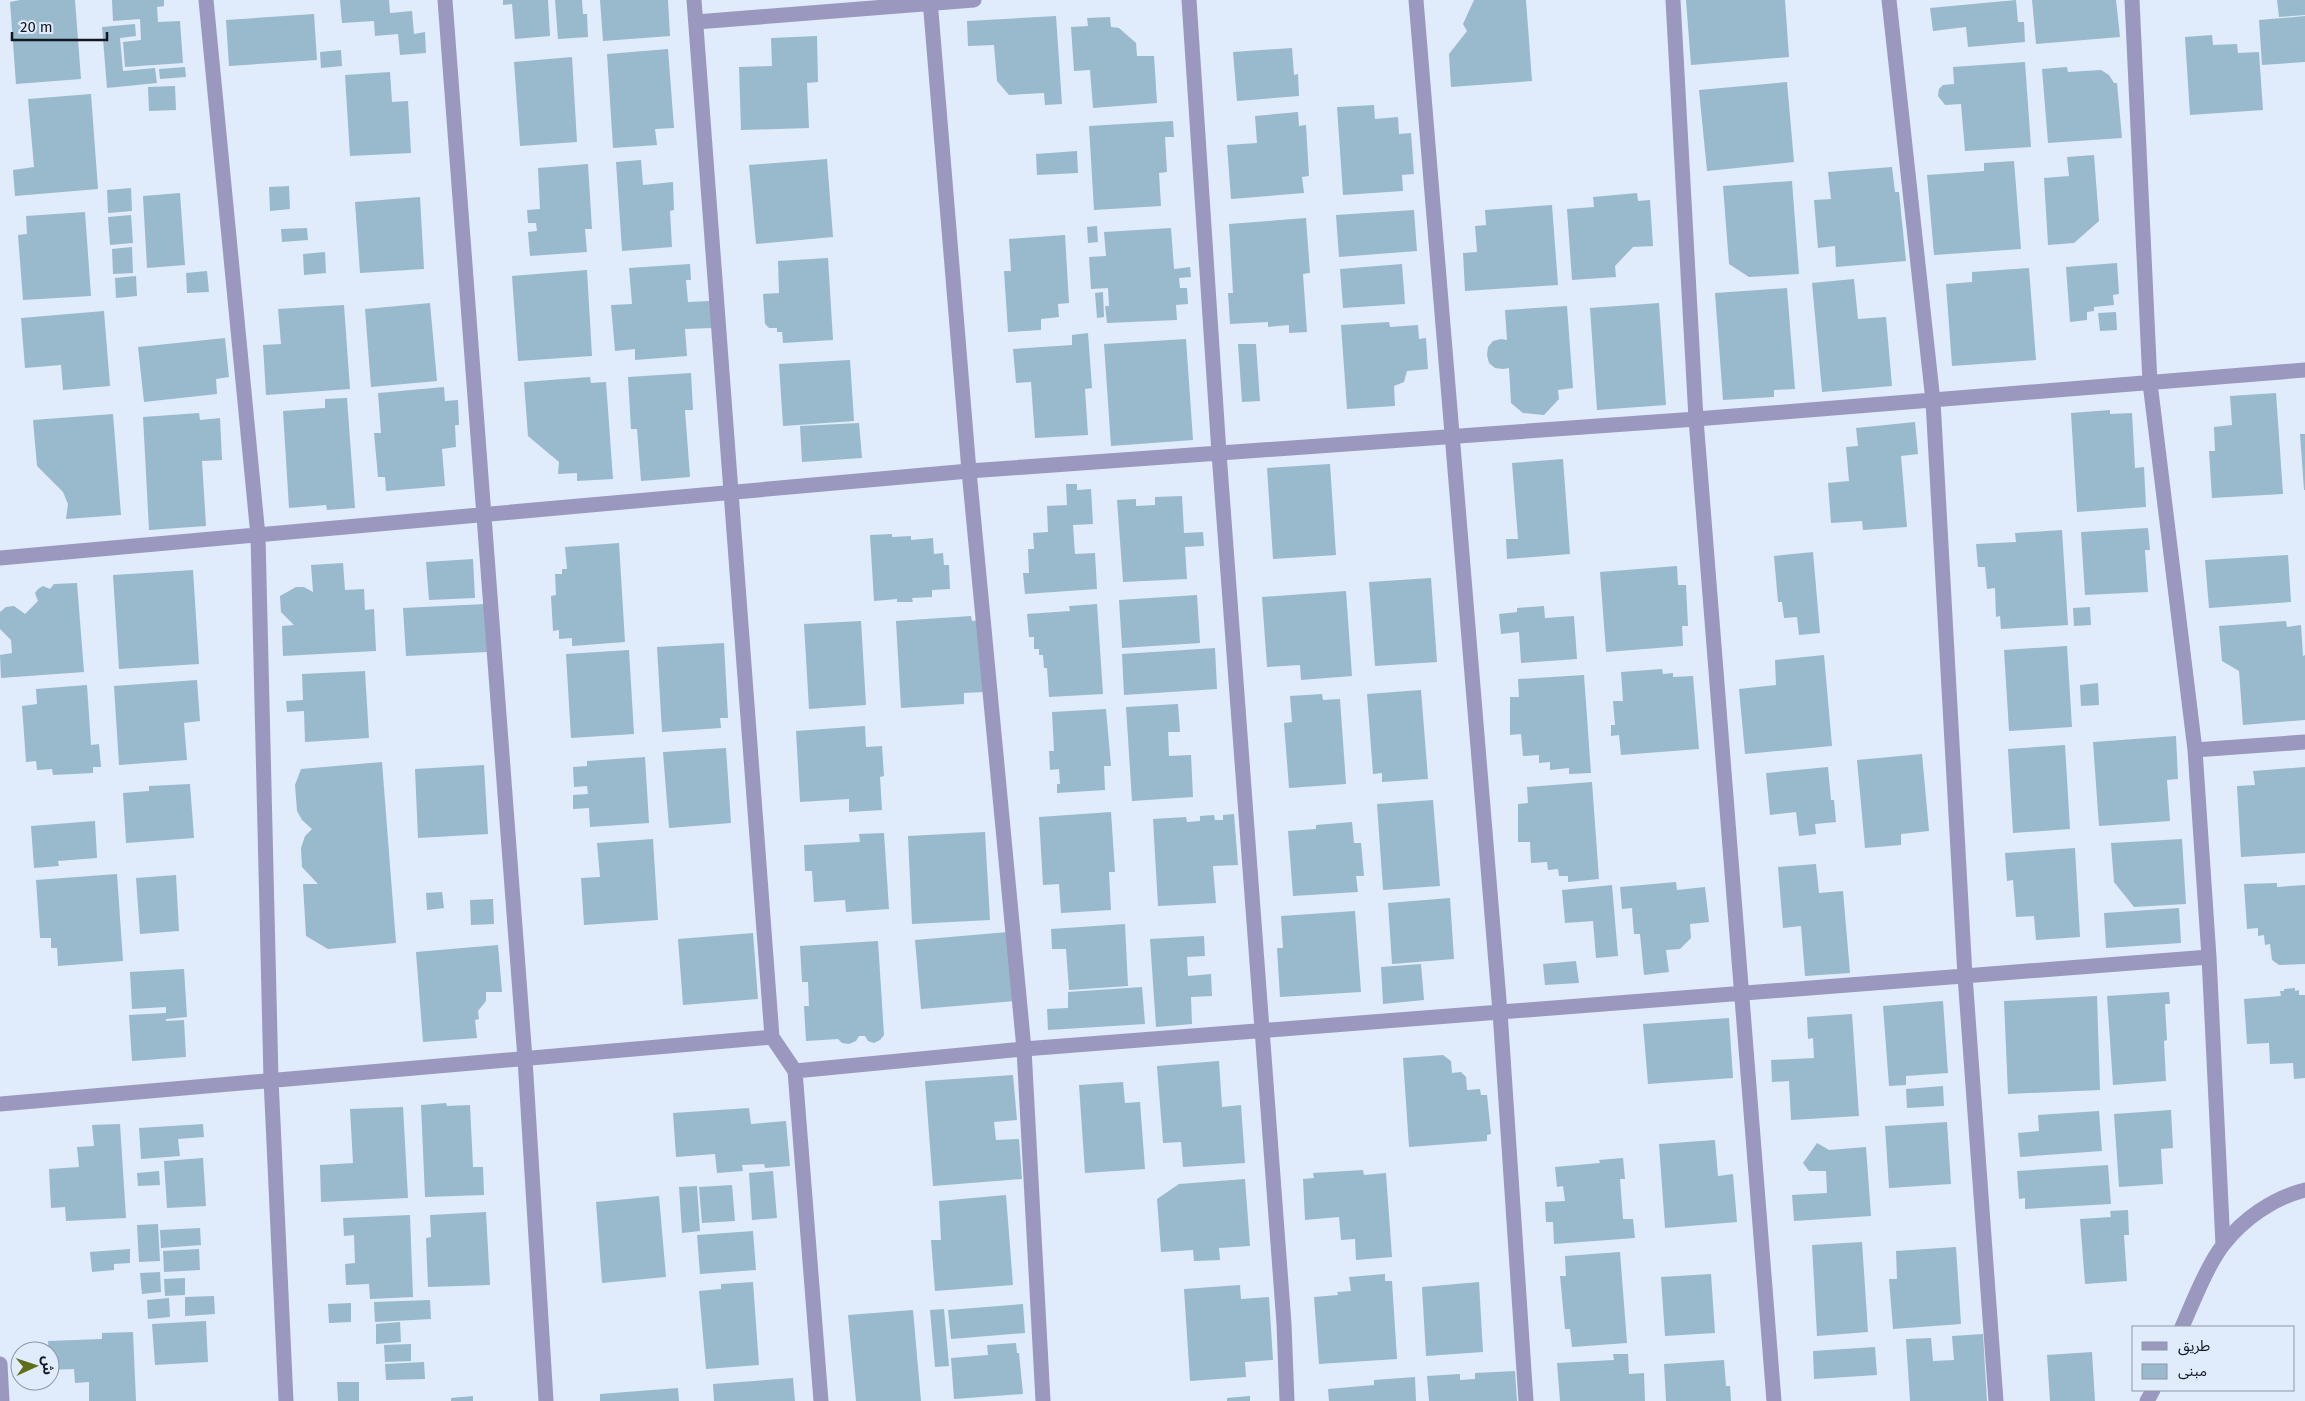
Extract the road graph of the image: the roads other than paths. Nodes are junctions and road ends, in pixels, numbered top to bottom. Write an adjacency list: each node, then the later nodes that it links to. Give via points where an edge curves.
1 (206, 0): 21 (street)
2 (444, 0): 20 (street)
3 (694, 0): 11 (street)
4 (974, 0): 10 (street)
5 (1189, 0): 17 (street)
6 (1416, 0): 16 (street)
7 (1673, 0): 15 (street)
8 (1889, 0): 14 (street)
9 (2132, 0): 13 (street)
10 (930, 2): 11 (street); 18 (street)
11 (696, 22): 19 (street)
12 (2305, 370): 13 (street)
13 (2150, 384): 14 (street); 24 (street)
14 (1933, 401): 15 (street); 26 (street)
15 (1696, 419): 16 (street); 27 (street)
16 (1451, 436): 17 (street); 28 (street)
17 (1219, 453): 18 (street); 29 (street)
18 (969, 471): 19 (street); 31 (street)
19 (731, 493): 20 (street); 30 (street)
20 (484, 515): 21 (street); 32 (street)
21 (258, 536): 22 (street); 34 (street)
22 (0, 558)
23 (2305, 742): 24 (street)
24 (2195, 750): 25 (street)
25 (2210, 957): 26 (street); 37 (street)
26 (1965, 976): 27 (street); 48 (street)
27 (1742, 994): 28 (street); 47 (street)
28 (1500, 1012): 29 (street); 46 (street)
29 (1264, 1031): 31 (street); 45 (street)
30 (772, 1037): 32 (street); 33 (street)
31 (1024, 1049): 33 (street); 44 (street)
32 (525, 1059): 34 (street); 42 (street)
33 (795, 1071): 43 (street)
34 (271, 1079): 35 (street); 41 (street)
35 (0, 1104)
36 (2305, 1190): 37 (street, via 2274,1202 2249,1219)
37 (2223, 1245): 38 (street)
38 (2182, 1326)
39 (0, 1364): 40 (street)
40 (2, 1401)
41 (286, 1401)
42 (546, 1401)
43 (821, 1401)
44 (1043, 1401)
45 (1287, 1401)
46 (1526, 1401)
47 (1774, 1401)
48 (1996, 1401)

